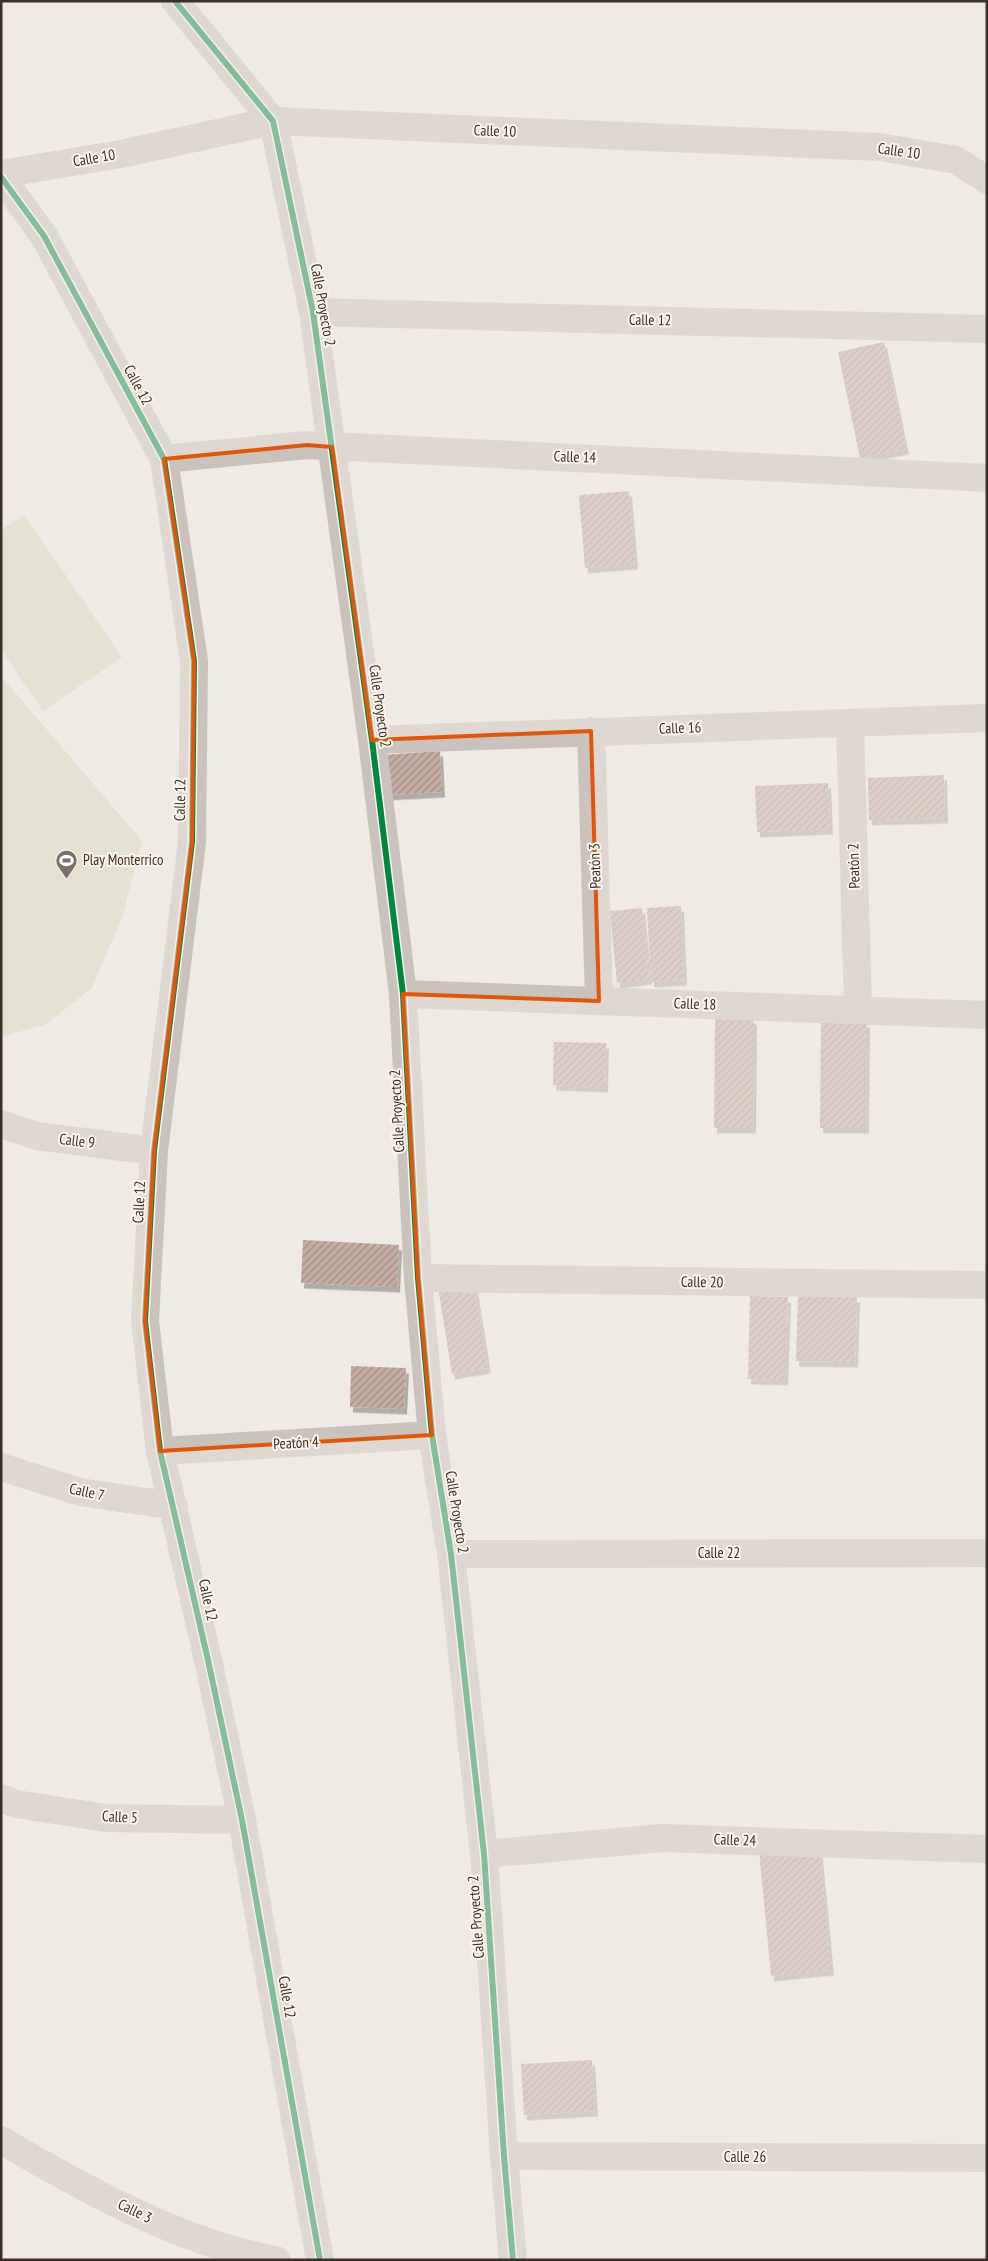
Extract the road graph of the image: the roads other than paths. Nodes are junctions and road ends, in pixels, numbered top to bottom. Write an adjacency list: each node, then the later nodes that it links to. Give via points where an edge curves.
1 (174, 1): 2 (street, Calle Proyecto 2)
2 (273, 121): 3 (street, Calle 10, via 121,154); 4 (street, Calle 10, via 880,147 956,160); 5 (street, Calle Proyecto 2)
3 (1, 175): 8 (street, Calle 12, via 44,236)
4 (987, 180)
5 (313, 312): 6 (street, Calle 12); 7 (street, Calle Proyecto 2)
6 (987, 329)
7 (332, 447): 8 (street, Calle 14, via 307,445); 9 (street, Calle 14); 13 (street, Calle Proyecto 2)
8 (164, 459): 19 (street, Calle 12, via 194,660 192,842)
9 (987, 478)
10 (987, 718): 11 (street, Calle 16)
11 (850, 723): 12 (street, Calle 16); 16 (street, Peatón 2)
12 (591, 731): 13 (street, Calle 16); 15 (street, Peatón 3)
13 (372, 740): 14 (street, Calle Proyecto 2)
14 (403, 994): 15 (street, Calle 18); 20 (street, Calle Proyecto 2)
15 (599, 1001): 16 (street, Calle 18)
16 (858, 1010): 17 (street, Calle 18)
17 (987, 1015)
18 (1, 1124): 19 (street, Calle 9, via 37,1136)
19 (154, 1150): 23 (street, Calle 12, via 145,1320)
20 (418, 1278): 21 (street, Calle 20); 22 (street, Calle Proyecto 2)
21 (987, 1285)
22 (432, 1435): 23 (street, Peatón 4); 27 (street, Calle Proyecto 2)
23 (160, 1451): 25 (street, Calle 12)
24 (1, 1467): 25 (street, Calle 7, via 80,1492)
25 (174, 1506): 29 (street, Calle 12)
26 (987, 1553): 27 (street, Calle 22)
27 (451, 1554): 31 (street, Calle Proyecto 2)
28 (1, 1798): 29 (street, Calle 5, via 16,1804 106,1818)
29 (242, 1820): 36 (street, Calle 12)
30 (987, 1849): 31 (street, Calle 24, via 662,1838)
31 (484, 1854): 33 (street, Calle Proyecto 2)
32 (1, 2140): 35 (street, Calle 3, via 58,2174 161,2224 248,2255)
33 (504, 2156): 34 (street, Calle 26); 37 (street, Calle Proyecto 2)
34 (987, 2158)
35 (276, 2260)
36 (320, 2260)
37 (513, 2260)

